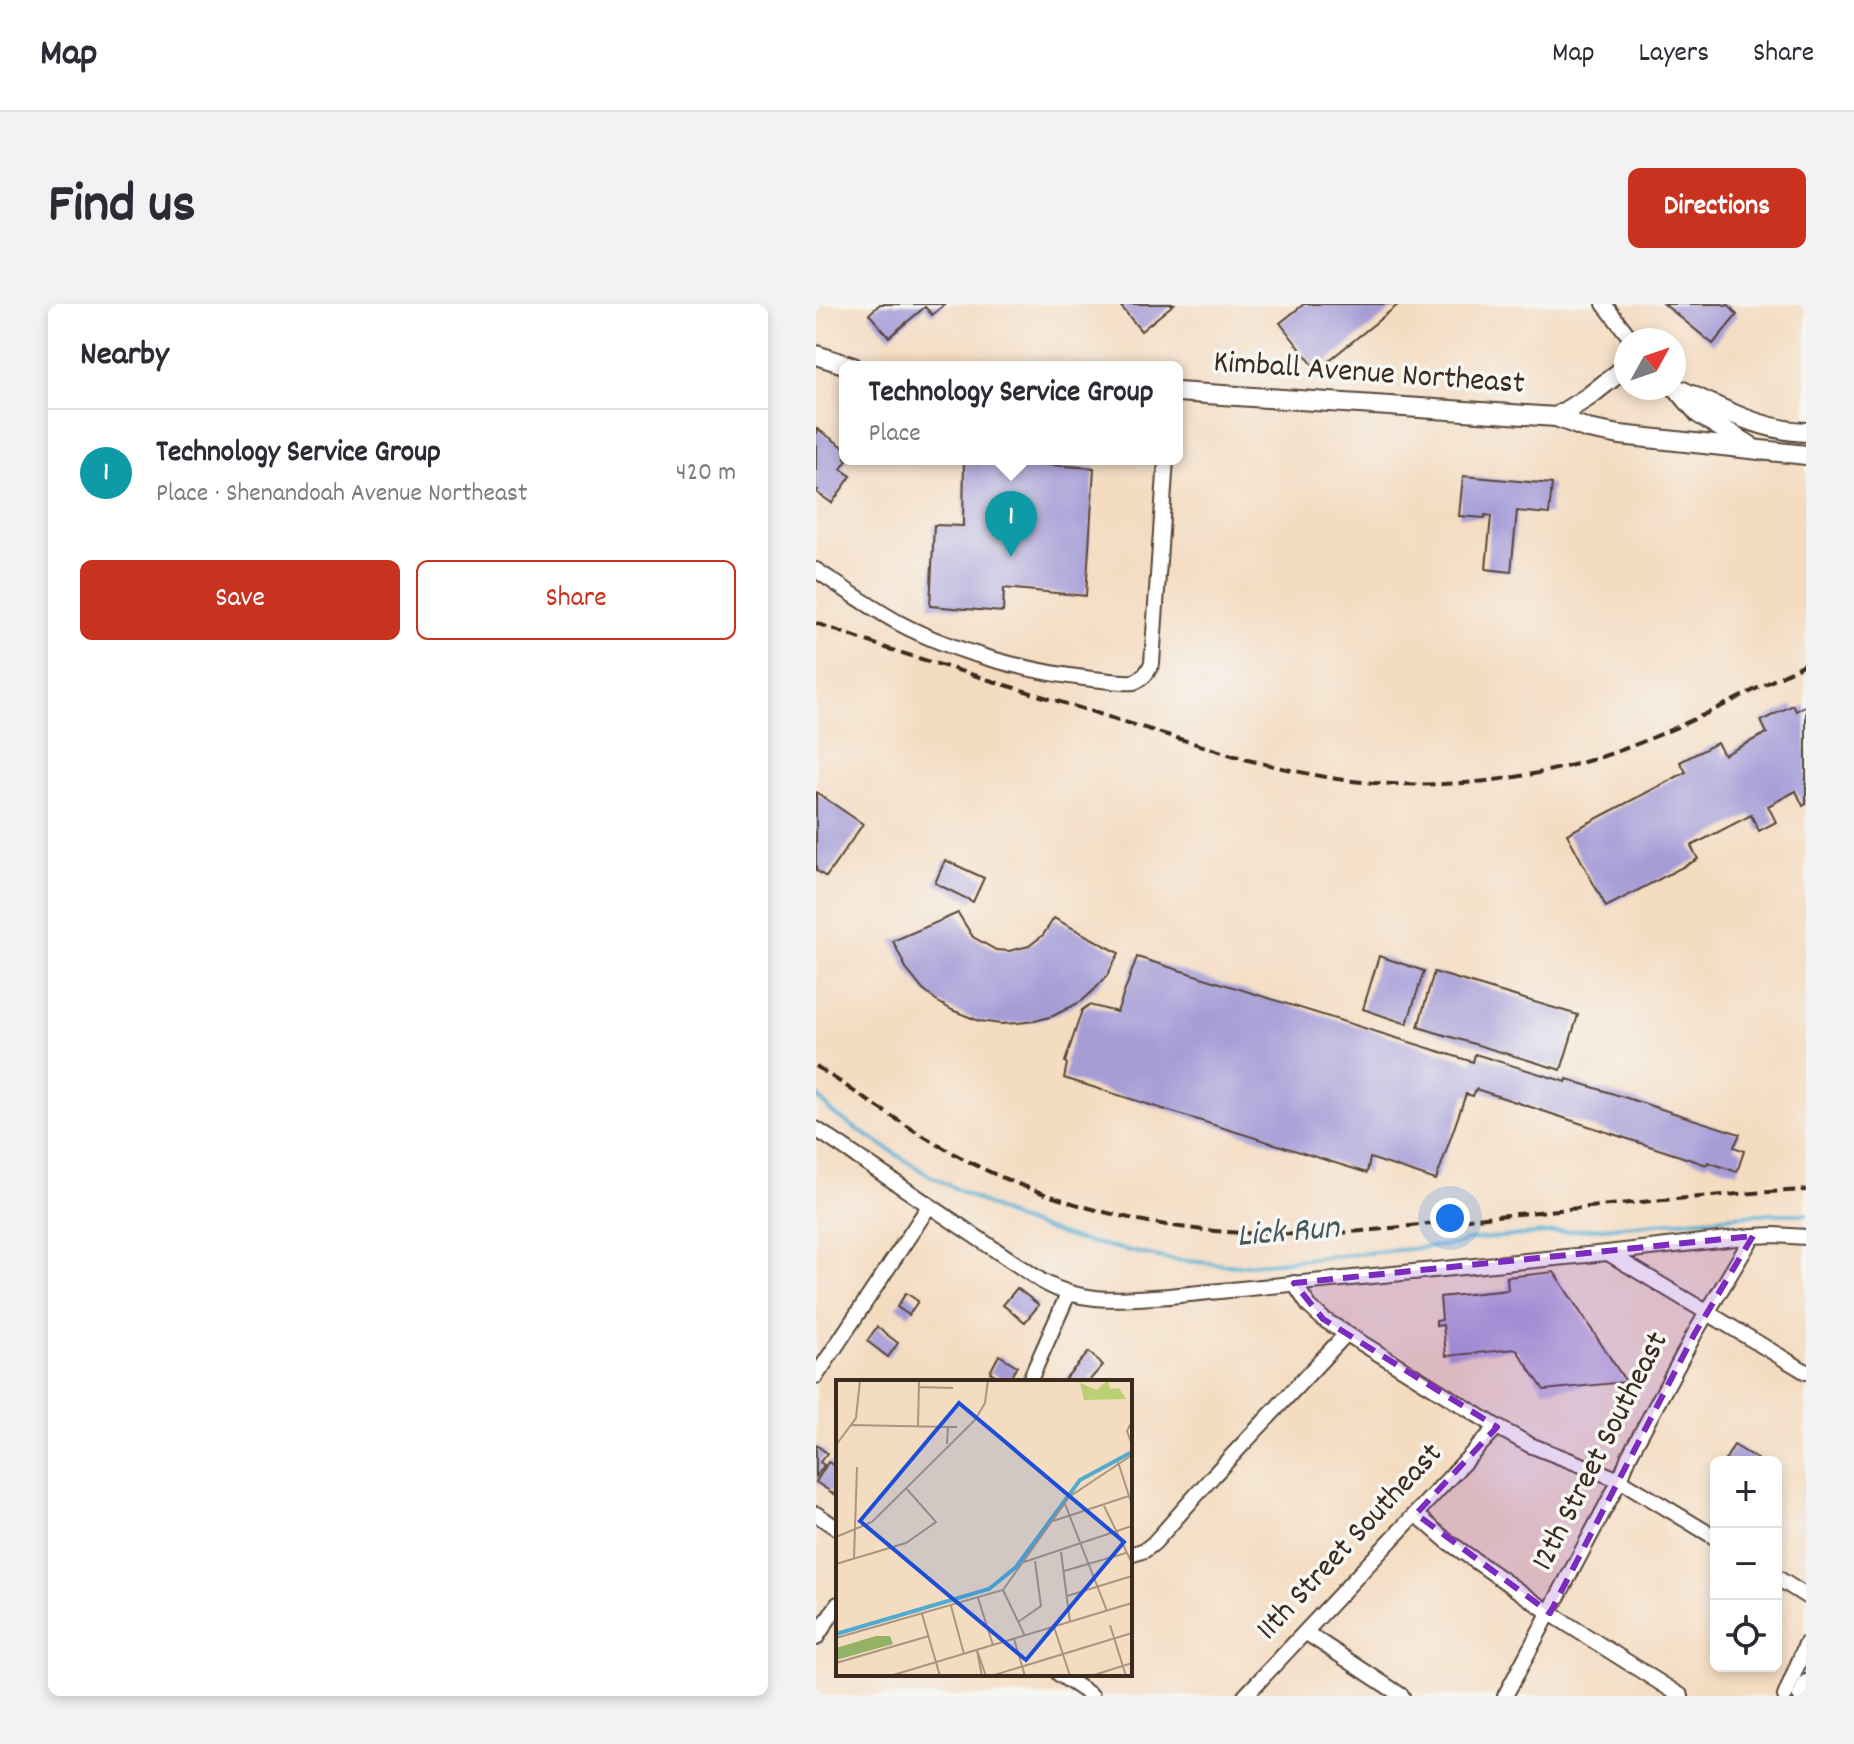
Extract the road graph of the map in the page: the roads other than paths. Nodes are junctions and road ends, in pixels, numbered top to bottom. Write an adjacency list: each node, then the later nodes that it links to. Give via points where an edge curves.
1 (1604, 304): 2 (street)
2 (1623, 328)
3 (816, 355): 4 (main road)
4 (839, 362)
5 (1614, 376): 9 (main road, Kimball Avenue Northeast)
6 (1183, 392): 9 (main road, Kimball Avenue Northeast)
7 (1686, 393): 10 (main road, via 1744,420)
8 (1686, 400): 11 (main road, via 1699,414)
9 (1556, 417): 11 (main road, Kimball Avenue Northeast, via 1620,435)
10 (1806, 432)
11 (1758, 450): 12 (main road, Kimball Avenue Northeast)
12 (1806, 455)
13 (1166, 465): 14 (street, via 1152,663 1134,682 1045,672 924,635)
14 (816, 570)
15 (816, 1129): 16 (street)
16 (929, 1206): 21 (street); 25 (street)
17 (1753, 1236): 18 (street); 19 (street); 22 (street, 12th Street Southeast)
18 (1806, 1237)
19 (1607, 1253): 20 (street); 22 (street)
20 (1294, 1283): 21 (street, via 1106,1300); 23 (street, via 1309,1306)
21 (1068, 1294): 26 (street)
22 (1708, 1313): 24 (street); 28 (street, 12th Street Southeast)
23 (1346, 1334): 27 (street); 33 (street, via 1154,1543)
24 (1806, 1372)
25 (816, 1376)
26 (1030, 1380)
27 (1497, 1427): 28 (street); 30 (street, 11th Street Southeast)
28 (1620, 1480): 32 (street); 37 (street, 12th Street Southeast)
29 (816, 1514): 31 (street)
30 (1416, 1514): 37 (street); 38 (street, 11th Street Southeast)
31 (836, 1528)
32 (1710, 1534)
33 (1132, 1554)
34 (1782, 1581): 35 (street)
35 (1806, 1596)
36 (836, 1607): 39 (street)
37 (1550, 1613): 46 (street, 12th Street Southeast); 47 (street)
38 (1305, 1632): 44 (street, 11th Street Southeast); 45 (street)
39 (816, 1638)
40 (1806, 1644): 48 (street)
41 (1062, 1676): 43 (street)
42 (1806, 1682): 49 (street)
43 (1092, 1696)
44 (1245, 1696)
45 (1402, 1696)
46 (1505, 1696)
47 (1681, 1696)
48 (1785, 1696)
49 (1800, 1696)

